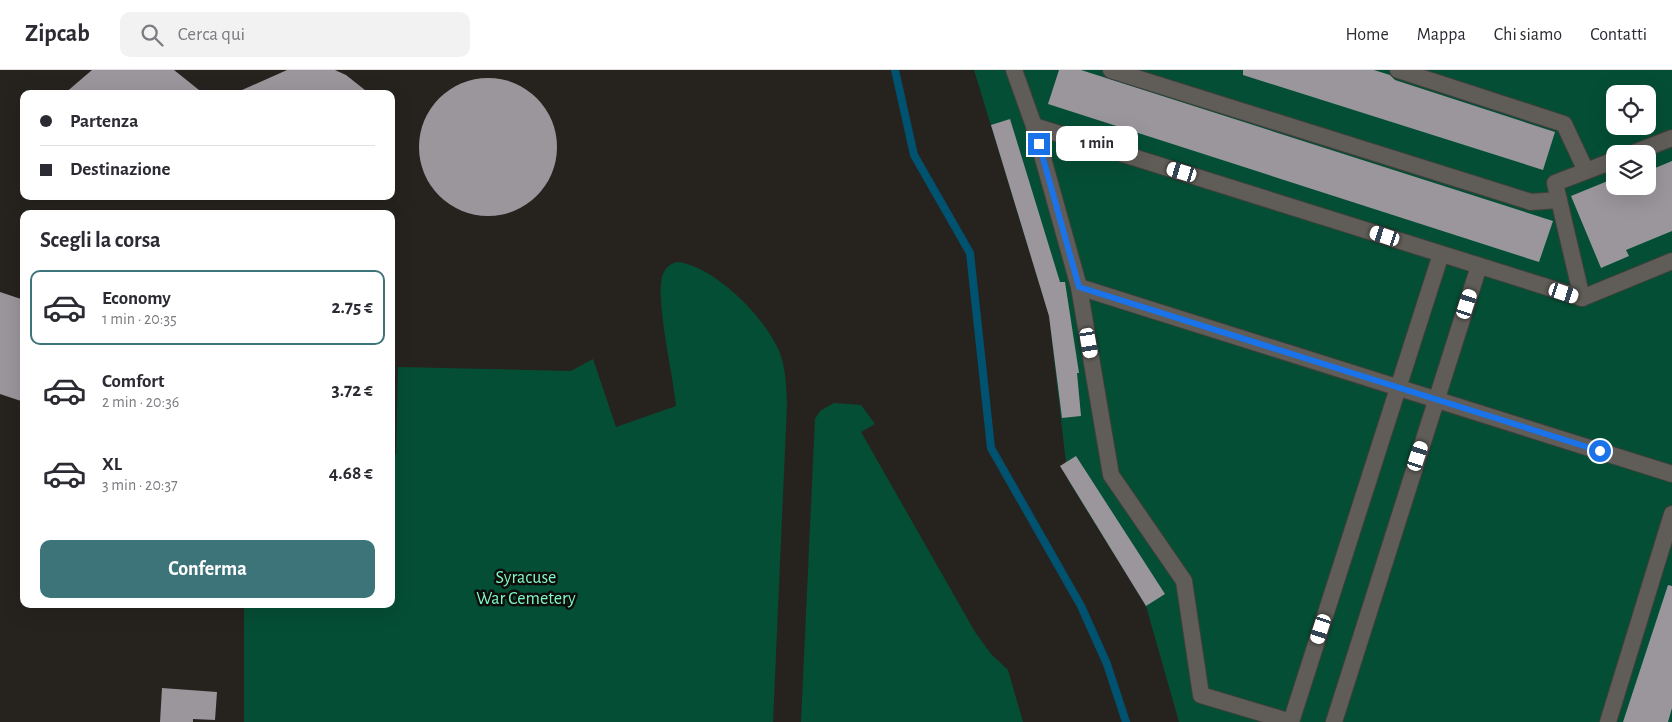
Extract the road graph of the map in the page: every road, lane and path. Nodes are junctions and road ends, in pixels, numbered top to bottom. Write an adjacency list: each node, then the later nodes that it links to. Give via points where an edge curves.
1 (1014, 70): 4 (lane)
2 (1111, 70): 9 (lane, via 1531,202)
3 (1398, 70): 8 (lane, via 1564,124)
4 (1034, 126): 10 (lane); 13 (lane)
5 (1672, 138): 6 (lane)
6 (1654, 145)
7 (1606, 163): 8 (lane)
8 (1586, 171): 9 (lane, via 1555,184)
9 (1558, 200): 14 (lane)
10 (1441, 254): 12 (lane); 15 (lane)
11 (1672, 261): 14 (lane)
12 (1479, 266): 14 (lane); 16 (lane)
13 (1079, 287): 15 (lane); 19 (lane, via 1111,475 1184,581 1201,695)
14 (1582, 298)
15 (1398, 387): 16 (lane); 19 (lane)
16 (1437, 399): 17 (lane); 20 (lane)
17 (1672, 474)
18 (1672, 514): 21 (lane)
19 (1291, 722)
20 (1334, 722)
21 (1608, 722)

